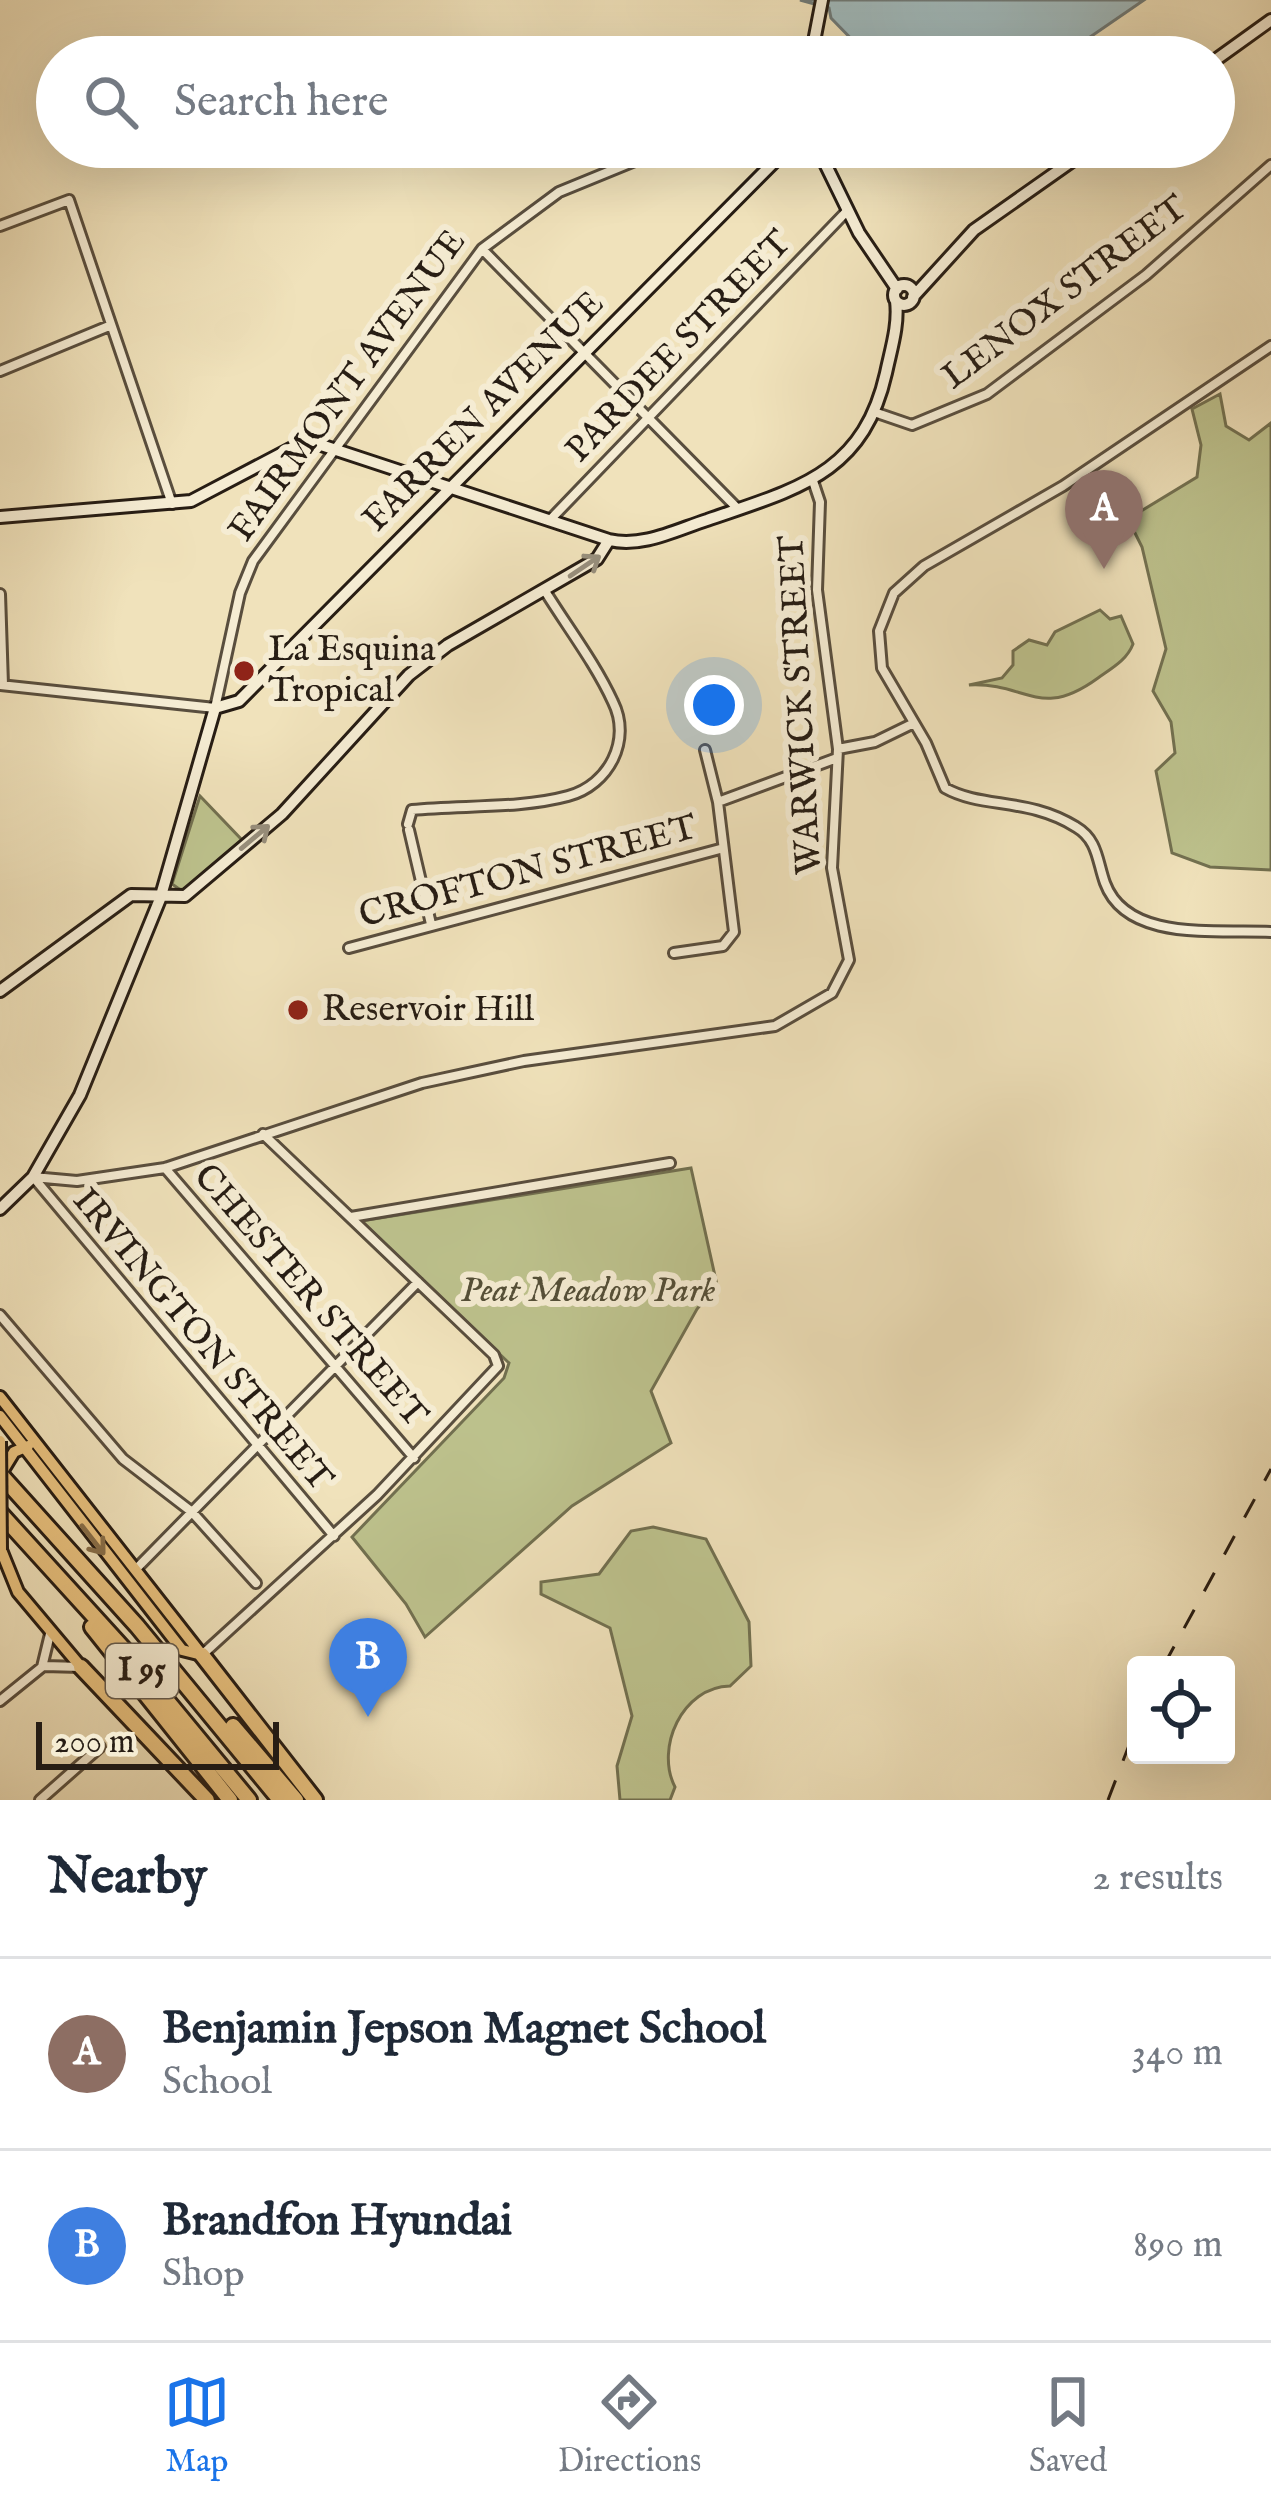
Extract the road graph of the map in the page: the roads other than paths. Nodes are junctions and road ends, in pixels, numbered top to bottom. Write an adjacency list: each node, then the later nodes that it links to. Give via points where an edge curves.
1 (821, 5): 3 (main road)
2 (1271, 20): 4 (main road)
3 (816, 36)
4 (1235, 46)
5 (1271, 164): 18 (street, LENOX STREET, via 1146,275 987,394 912,425)
6 (617, 168): 12 (street, FAIRMONT AVENUE, via 559,192)
7 (768, 168): 16 (main road, FARREN AVENUE)
8 (827, 168): 10 (main road)
9 (1062, 168): 13 (main road, via 980,226)
10 (847, 211): 13 (main road); 19 (street, PARDEE STREET)
11 (0, 226): 14 (street, via 69,200)
12 (482, 249): 16 (street); 20 (street, FAIRMONT AVENUE)
13 (904, 295): 18 (main road)
14 (109, 326): 17 (street); 23 (street)
15 (1271, 346): 32 (street, via 901,584 880,622 879,656)
16 (585, 353): 19 (street); 22 (main road, FARREN AVENUE)
17 (0, 371)
18 (877, 413): 21 (main road, via 860,441)
19 (648, 415): 24 (street); 26 (street, PARDEE STREET)
20 (335, 447): 22 (main road); 23 (main road, via 292,448 214,492); 31 (street, FAIRMONT AVENUE, via 253,561)
21 (813, 481): 24 (main road); 34 (street, WARWICK STREET)
22 (452, 487): 26 (main road); 31 (main road, FARREN AVENUE, via 239,701)
23 (172, 504): 25 (main road)
24 (738, 509): 27 (main road, via 650,539)
25 (0, 517)
26 (550, 520): 27 (main road)
27 (610, 540): 28 (main road, one-way to 27, via 603,554)
28 (545, 592): 37 (main road, one-way to 28, via 184,896 282,814 410,675); 38 (street, via 615,704 620,742 610,766 570,796 412,810)
29 (0, 594): 30 (street)
30 (2, 685): 31 (street)
31 (215, 708): 37 (main road, FAIRMONT AVENUE)
32 (914, 723): 34 (street); 39 (street, via 945,788 1036,806 1086,834 1111,896 1130,915 1159,925)
33 (705, 750): 35 (street)
34 (838, 753): 35 (street); 43 (street, WARWICK STREET, via 832,868 849,960 832,993 775,1026 476,1071)
35 (718, 802): 36 (street)
36 (720, 849): 38 (street, CROFTON STREET); 41 (street, via 734,932 723,946)
37 (160, 899): 42 (main road, via 131,895); 46 (main road, FAIRMONT AVENUE, via 80,1095)
38 (431, 924): 40 (street, CROFTON STREET)
39 (1271, 932)
40 (349, 948)
41 (674, 953)
42 (0, 992)
43 (263, 1134): 45 (street); 48 (street)
44 (670, 1163): 48 (street)
45 (166, 1168): 46 (street, via 61,1182); 51 (street, CHESTER STREET)
46 (33, 1177): 47 (main road, FAIRMONT AVENUE); 56 (street, IRVINGTON STREET)
47 (0, 1209)
48 (349, 1217): 49 (street)
49 (418, 1282): 51 (street); 58 (street, via 498,1366)
50 (0, 1315): 60 (street, via 123,1459)
51 (335, 1367): 56 (street); 58 (street, CHESTER STREET)
52 (0, 1397): 55 (main road)
53 (0, 1416): 57 (main road)
54 (0, 1441): 59 (main road, bridge)
55 (38, 1445): 57 (main road); 65 (main road)
56 (257, 1446): 60 (street); 62 (street, IRVINGTON STREET)
57 (18, 1449): 59 (main road, bridge); 69 (main road, one-way to 69, via 182,1650)
58 (414, 1458): 62 (street)
59 (2, 1472): 64 (main road, bridge); 67 (highway, I 95)
60 (192, 1513): 65 (street); 66 (street)
61 (0, 1514): 63 (highway, I 95)
62 (334, 1536): 69 (street)
63 (31, 1546): 76 (highway); 77 (highway, I 95)
64 (2, 1550): 68 (main road, via 18,1592)
65 (136, 1569): 69 (main road)
66 (256, 1583)
67 (118, 1604): 78 (highway, I 95); 79 (highway)
68 (50, 1634): 70 (street); 71 (main road)
69 (202, 1655): 80 (highway)
70 (42, 1666): 71 (street); 72 (street)
71 (81, 1667): 75 (highway)
72 (0, 1701)
73 (100, 1747): 74 (street)
74 (40, 1800)
75 (207, 1800)
76 (230, 1800)
77 (249, 1800)
78 (280, 1800)
79 (296, 1800)
80 (315, 1800)

